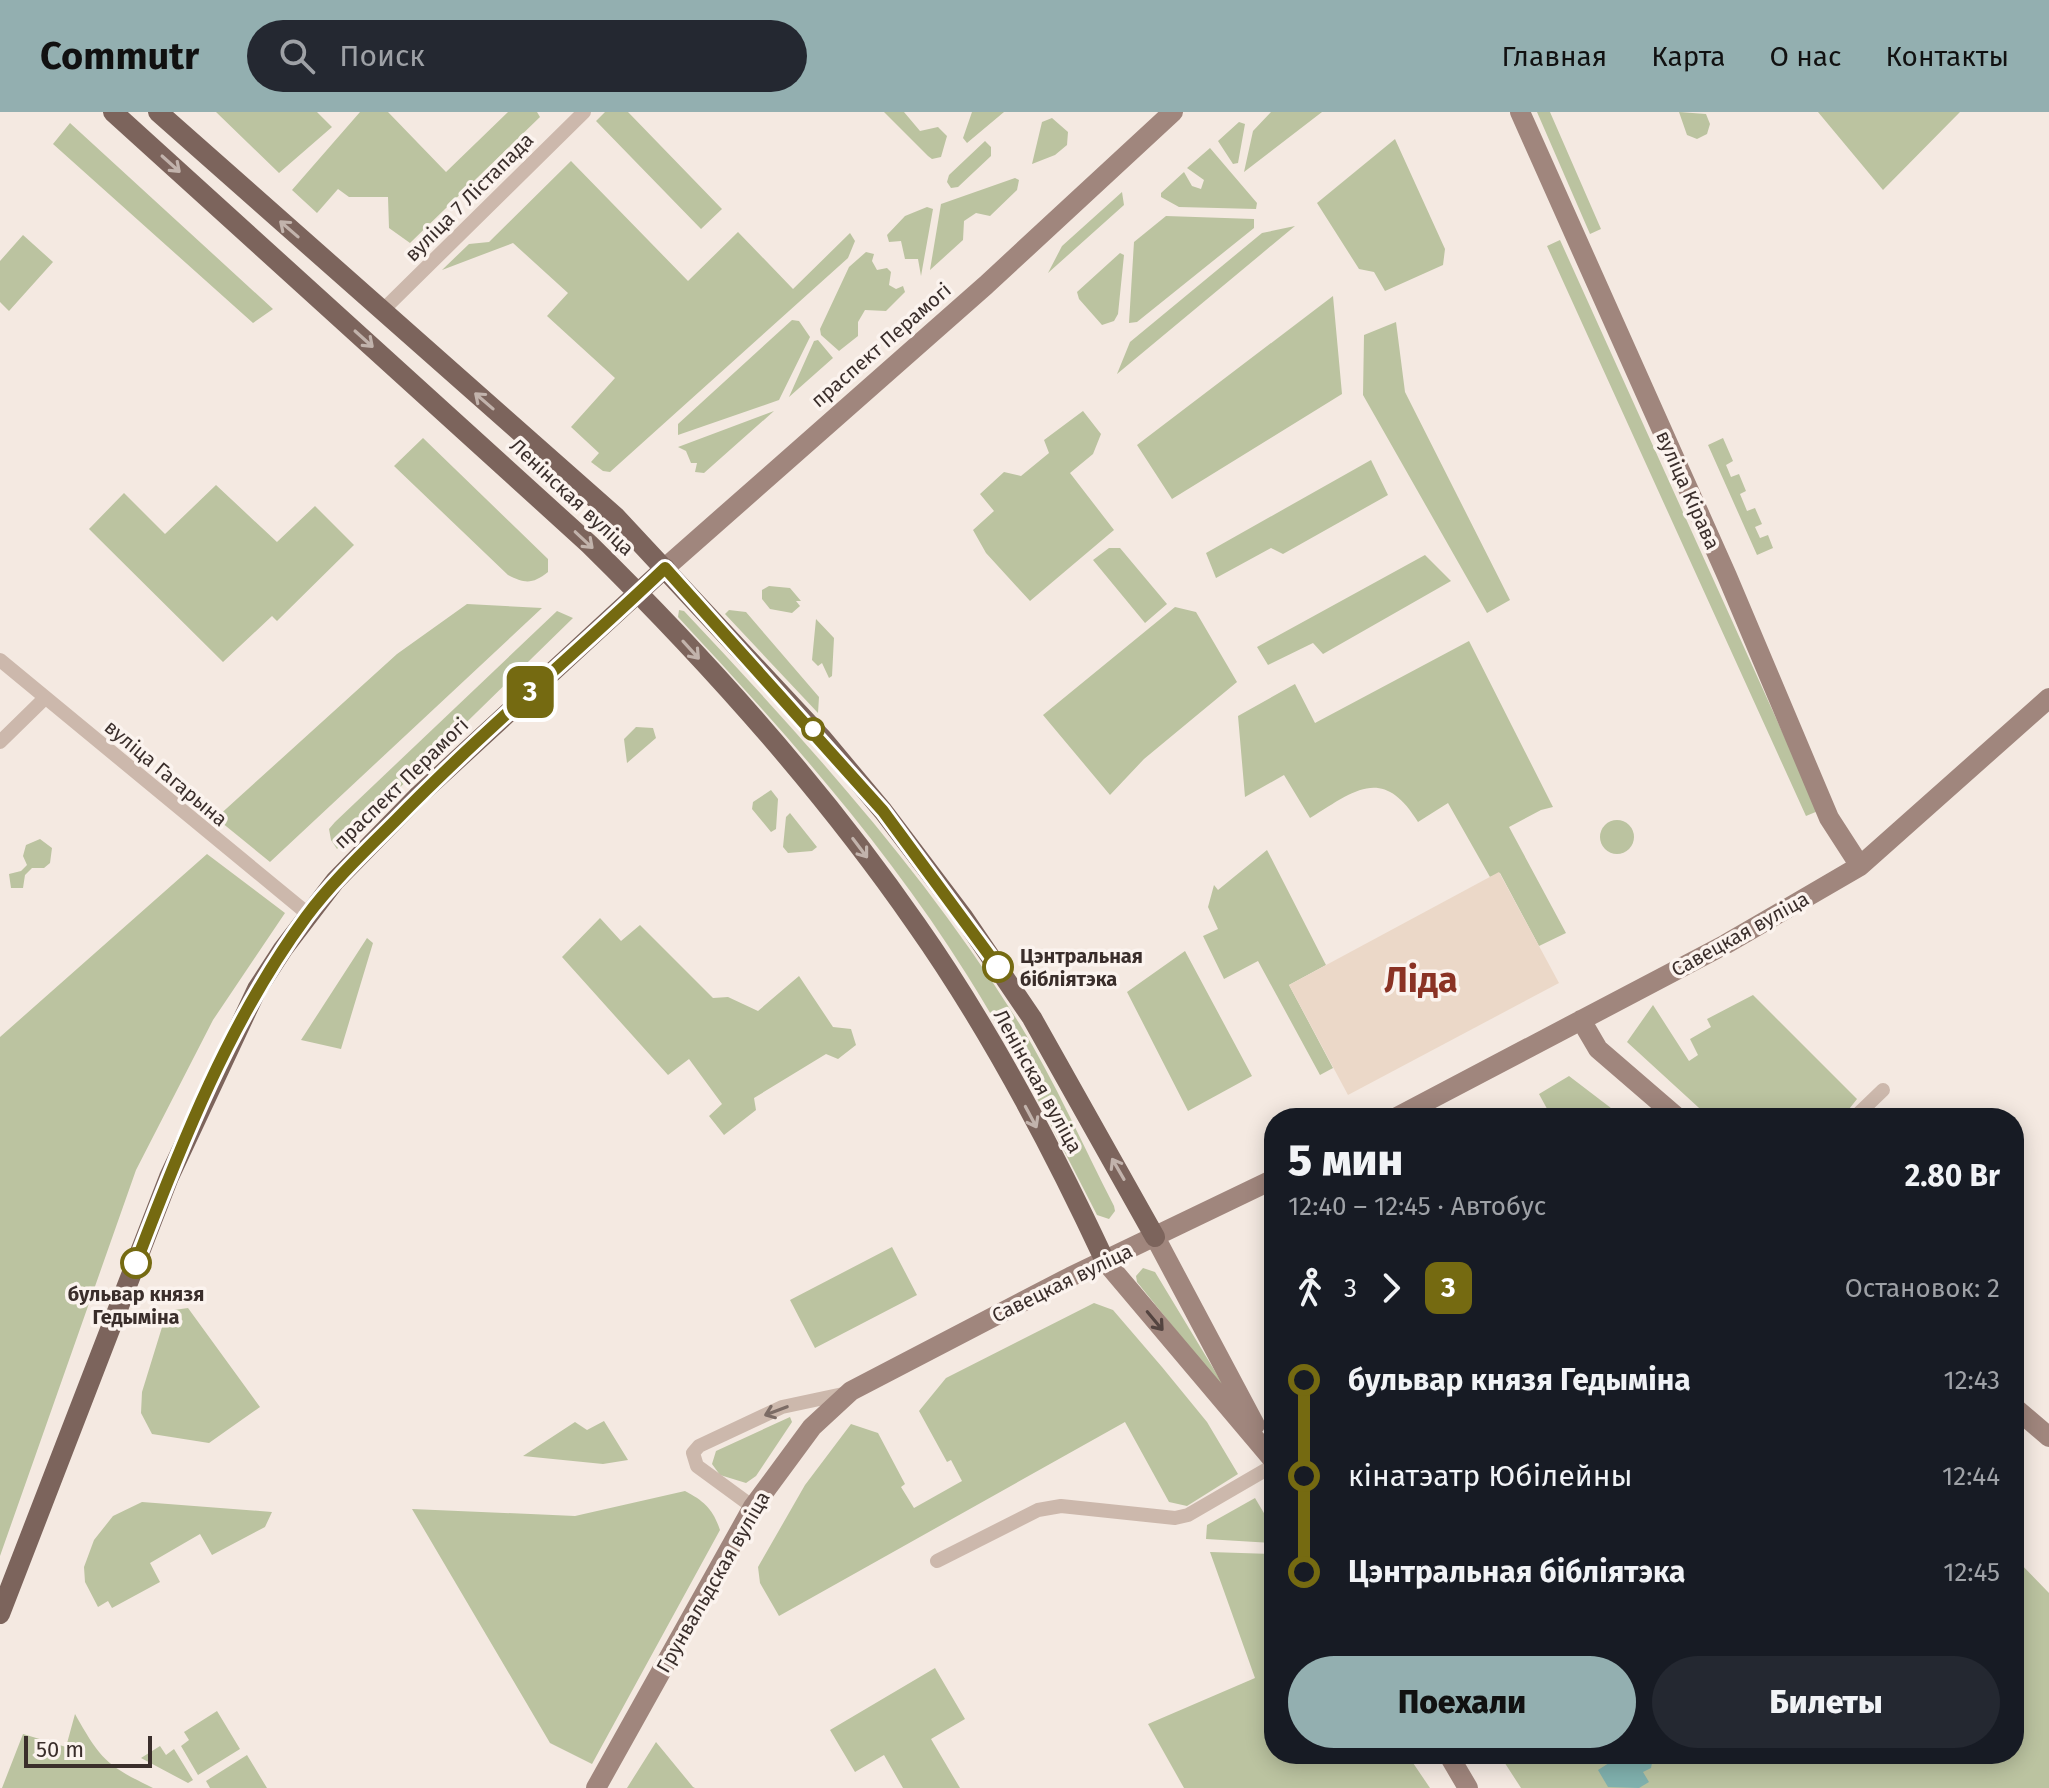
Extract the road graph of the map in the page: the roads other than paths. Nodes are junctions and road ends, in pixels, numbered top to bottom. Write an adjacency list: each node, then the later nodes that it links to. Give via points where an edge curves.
1 (113, 112): 8 (main road, Ленінская вуліца, one-way to 8)
2 (158, 112): 6 (main road, Ленінская вуліца, one-way to 2)
3 (584, 112): 6 (street, вуліца 7 Лістапада)
4 (1173, 112): 7 (main road, праспект Перамогі)
5 (1520, 112): 13 (main road, вуліца Кірава, via 1829,818)
6 (382, 311): 7 (main road, Ленінская вуліца, one-way to 6, via 616,517)
7 (665, 568): 8 (main road, праспект Перамогі); 21 (main road, Ленінская вуліца, one-way to 7, via 1032,1018 964,918 821,737)
8 (639, 593): 14 (main road, праспект Перамогі, via 419,795); 22 (main road, Ленінская вуліца, one-way to 22, via 788,759 917,924 995,1049)
9 (0, 660): 10 (street, вуліца Гагарына)
10 (45, 698): 12 (street); 14 (street, вуліца Гагарына)
11 (2049, 698): 13 (main road, Савецкая вуліца)
12 (0, 742)
13 (1860, 866): 15 (main road, Савецкая вуліца)
14 (308, 914): 31 (main road, праспект Перамогі, via 245,1011 169,1177)
15 (1581, 1020): 17 (main road, Савецкая вуліца); 18 (main road, via 1598,1049)
16 (1883, 1090): 19 (street)
17 (1414, 1108)
18 (1666, 1108)
19 (1864, 1108)
20 (1264, 1184): 21 (main road, Савецкая вуліца)
21 (1155, 1237): 22 (main road, Савецкая вуліца); 26 (main road)
22 (1105, 1261): 23 (main road, Савецкая вуліца); 27 (main road, one-way to 27)
23 (851, 1391): 29 (main road, Грунвальдская вуліца, via 812,1427); 29 (street, one-way to 29, via 782,1407 693,1453 697,1466)
24 (2024, 1416): 25 (main road)
25 (2049, 1437)
26 (1264, 1443)
27 (1264, 1450)
28 (1264, 1468): 30 (street, via 1188,1515 1061,1506 1038,1510)
29 (753, 1507): 33 (main road, Грунвальдская вуліца)
30 (937, 1561)
31 (0, 1614)
32 (1454, 1764): 34 (main road)
33 (596, 1788)
34 (1468, 1788)

